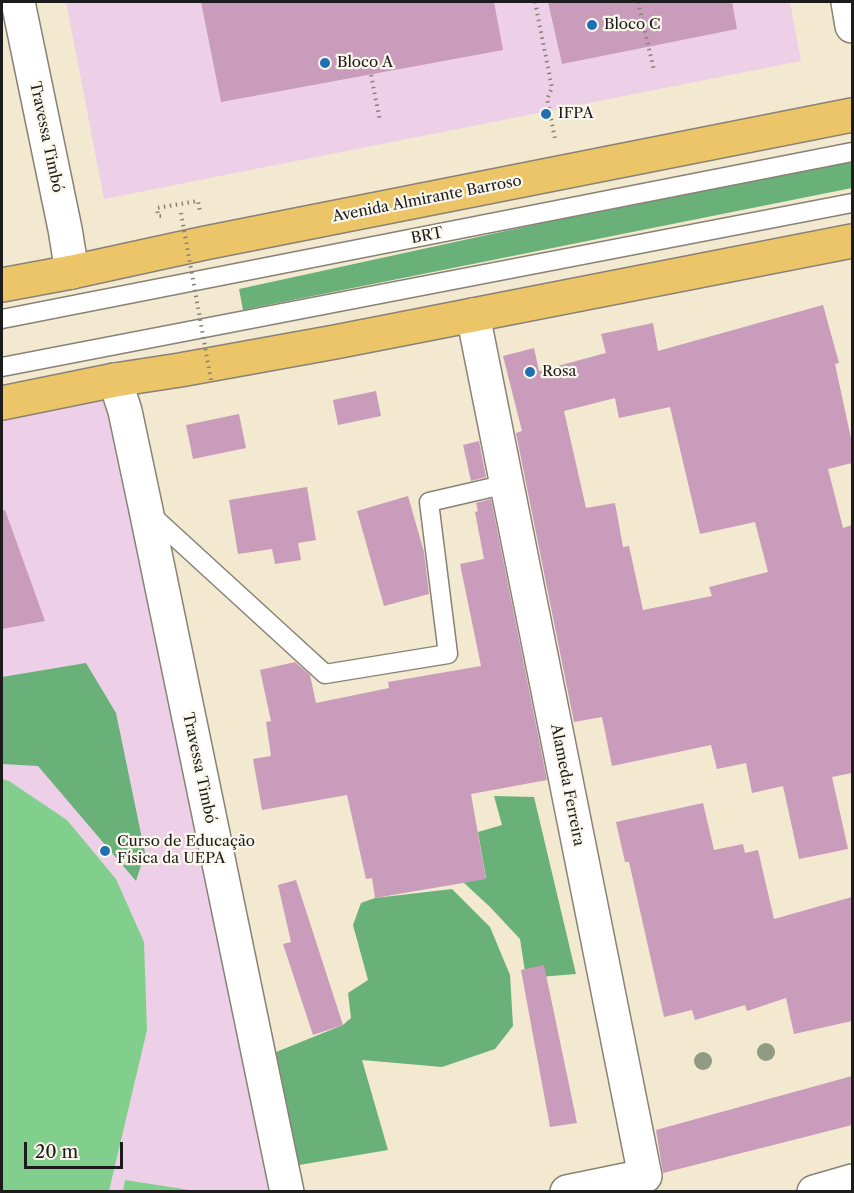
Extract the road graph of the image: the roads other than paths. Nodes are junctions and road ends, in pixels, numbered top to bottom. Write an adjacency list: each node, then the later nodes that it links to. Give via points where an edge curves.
1 (18, 2): 8 (street, Travessa Timbó)
2 (848, 2): 3 (street)
3 (852, 26)
4 (852, 115): 8 (highway, Avenida Almirante Barroso)
5 (852, 152): 11 (lane, BRT)
6 (852, 202): 12 (lane)
7 (852, 242): 10 (highway)
8 (72, 272): 9 (highway, Avenida Almirante Barroso)
9 (2, 285)
10 (473, 315): 13 (highway); 15 (street, Alameda Ferreira)
11 (2, 319)
12 (2, 367)
13 (115, 380): 14 (highway); 16 (street, Travessa Timbó)
14 (2, 403)
15 (507, 484): 16 (lane, via 429,502 447,654 325,674); 19 (street, Alameda Ferreira, via 645,1176)
16 (146, 510): 18 (street, Travessa Timbó)
17 (852, 1180): 20 (street)
18 (286, 1191)
19 (567, 1191)
20 (814, 1191)

